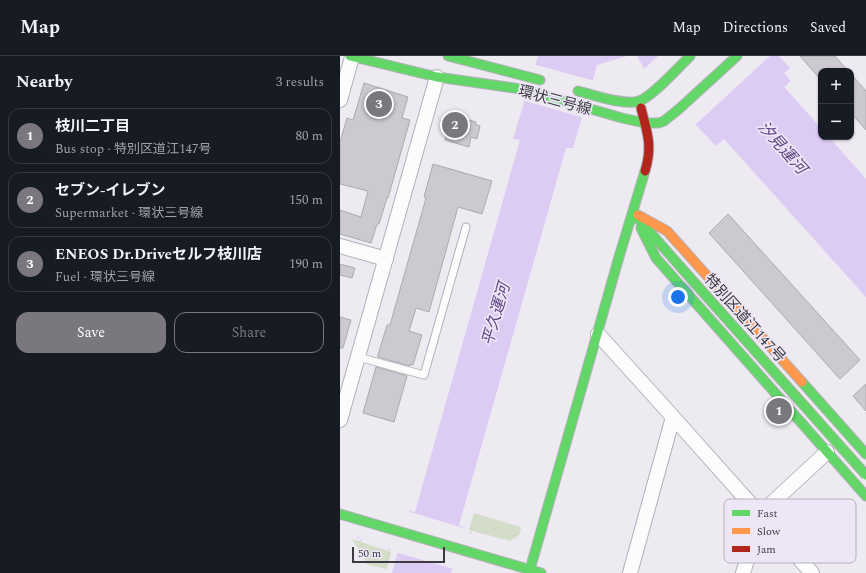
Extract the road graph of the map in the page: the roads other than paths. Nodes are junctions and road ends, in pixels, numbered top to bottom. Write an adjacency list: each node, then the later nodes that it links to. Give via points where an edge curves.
1 (351, 56): 5 (main road, 環状三号線); 8 (street)
2 (690, 56): 9 (main road)
3 (737, 56): 10 (main road, 環状三号線, via 664,121)
4 (453, 57): 6 (main road, 環状三号線)
5 (437, 77): 10 (main road, 環状三号線, via 521,89); 14 (street)
6 (548, 82)
7 (570, 88): 9 (main road, 環状三号線, via 621,101)
8 (340, 100)
9 (638, 101): 10 (main road)
10 (645, 123): 11 (main road, via 650,144 648,161)
11 (633, 213): 15 (main road); 19 (main road, 特別区道江147号, via 667,230); 21 (main road, 特別区道江147号, via 656,258); 23 (main road, bridge)
12 (466, 226): 16 (lane, via 424,375)
13 (340, 246): 14 (street)
14 (386, 259): 16 (street)
15 (598, 334): 17 (street); 30 (main road)
16 (358, 357): 18 (street)
17 (673, 417): 25 (street); 32 (street)
18 (340, 420)
19 (849, 434): 20 (main road, 特別区道江147号); 22 (main road, 特別区道江147号)
20 (866, 451)
21 (827, 452): 24 (main road, 特別区道江147号); 26 (street)
22 (866, 454)
23 (866, 475)
24 (866, 496)
25 (746, 499)
26 (776, 499)
27 (341, 517): 30 (main road, via 463,550)
28 (745, 563): 33 (street)
29 (803, 563): 34 (street)
30 (530, 572): 31 (main road)
31 (541, 573)
32 (630, 573)
33 (742, 573)
34 (812, 573)

